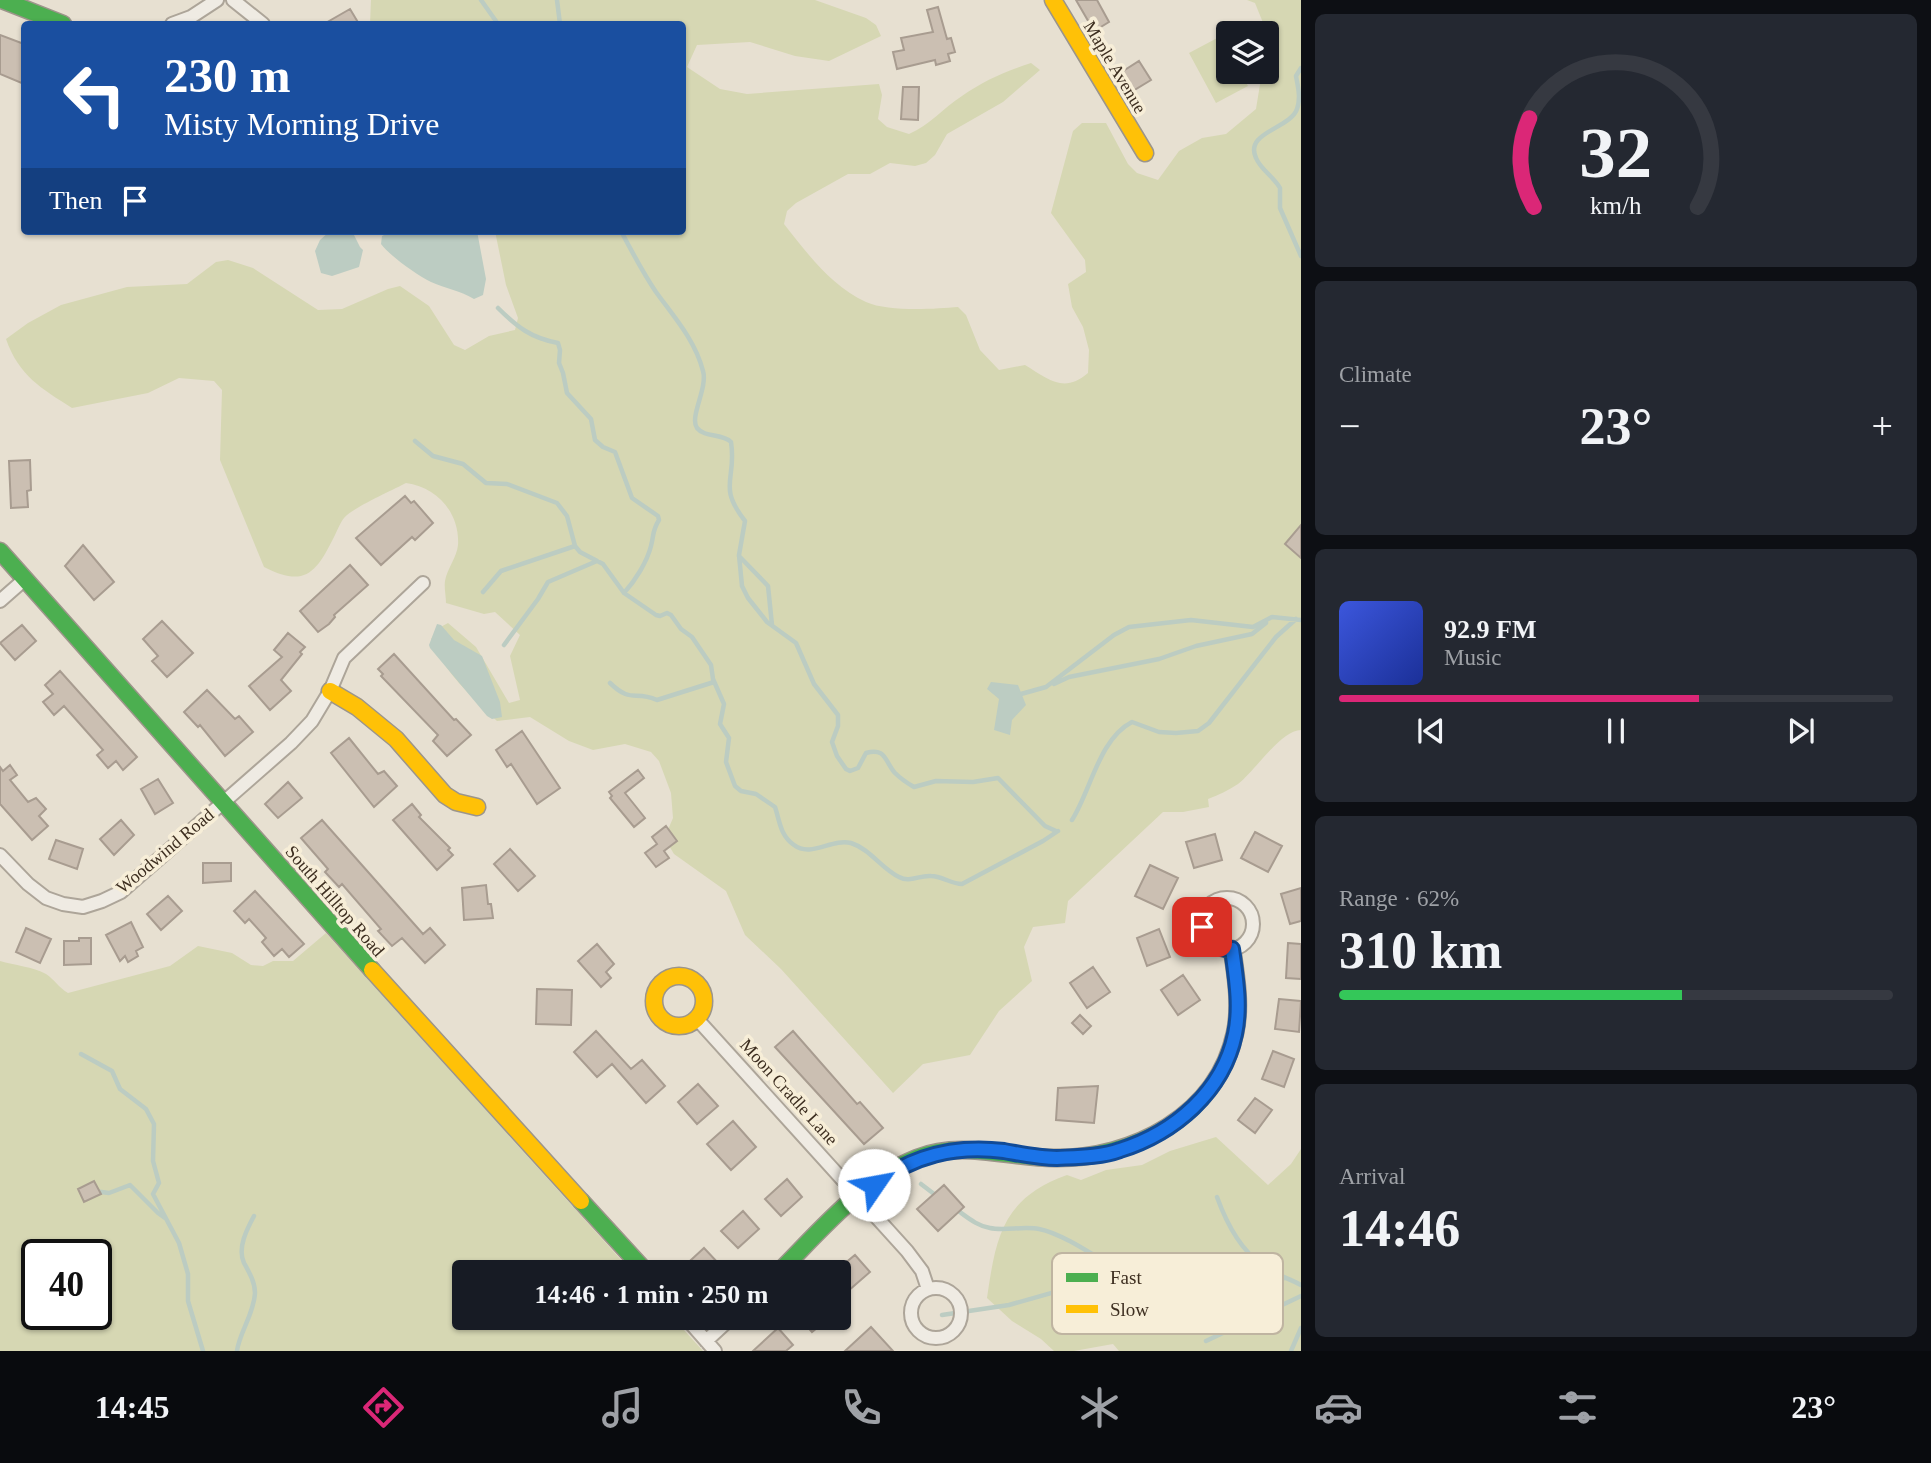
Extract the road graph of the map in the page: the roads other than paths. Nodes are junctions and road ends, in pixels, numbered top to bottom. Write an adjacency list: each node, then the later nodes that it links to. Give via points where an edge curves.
1 (2, 0): 5 (street)
2 (217, 0): 6 (street)
3 (233, 0): 7 (street)
4 (1053, 0): 8 (street, Maple Avenue)
5 (55, 21)
6 (180, 21)
7 (259, 21)
8 (1145, 153)
9 (0, 551): 10 (street, South Hilltop Road)
10 (25, 579): 12 (street); 14 (street, South Hilltop Road)
11 (423, 583): 13 (street, Woodwind Road, via 344,658)
12 (0, 601)
13 (330, 691): 14 (street, Woodwind Road, via 312,721 291,743); 15 (street, via 358,707 396,739 445,795)
14 (223, 803): 16 (street, Woodwind Road, via 121,892 83,907 46,898); 20 (street, South Hilltop Road)
15 (477, 807)
16 (0, 855)
17 (1232, 949): 17 (street, via 1247,940 1252,915 1243,903 1224,898 1204,912 1203,934 1213,946); 19 (street, via 1238,994 1235,1035 1224,1066 1184,1117 1157,1135 1119,1151 1084,1156 1052,1158 973,1148 943,1152 889,1173)
18 (698, 1019): 19 (street, Moon Cradle Lane)
19 (858, 1197): 21 (street); 22 (street, Moon Cradle Lane, via 907,1251)
20 (635, 1260)
21 (792, 1260)
22 (928, 1289): 22 (street, via 912,1306 913,1322 923,1335 947,1336 959,1324 958,1300 945,1290)
23 (697, 1330): 25 (street)
24 (722, 1330): 25 (street)
25 (711, 1346)

